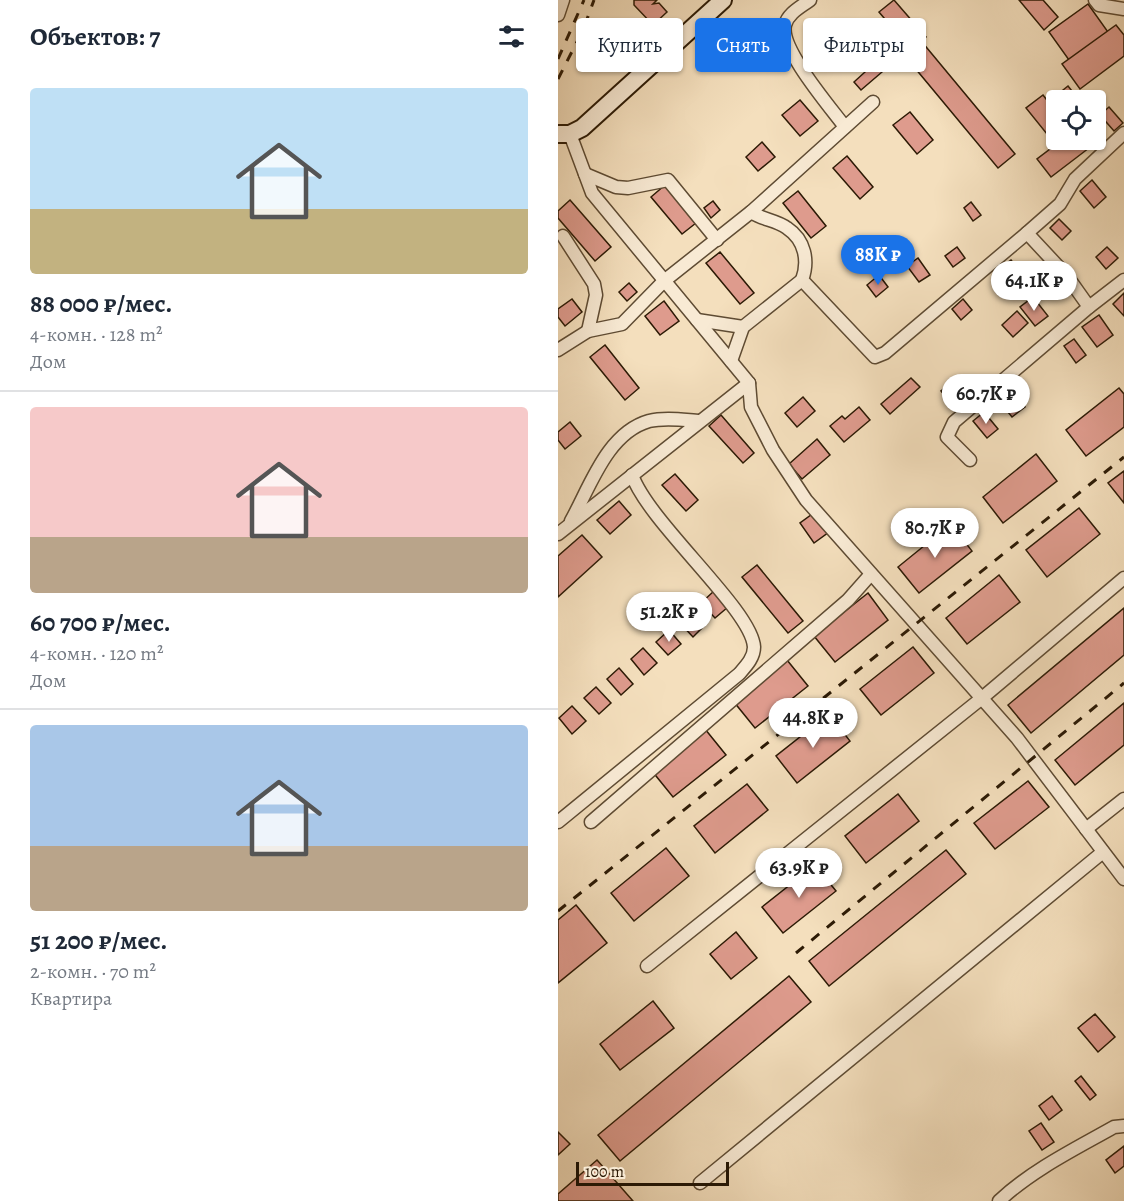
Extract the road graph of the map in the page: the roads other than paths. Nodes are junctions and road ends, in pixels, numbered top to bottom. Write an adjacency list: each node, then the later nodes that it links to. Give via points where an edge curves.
1 (563, 0): 6 (street)
2 (723, 0): 10 (main road, via 582,128)
3 (810, 0): 8 (street, via 787,20 785,37 801,67)
4 (1095, 0): 5 (street, via 1099,5)
5 (1124, 9)
6 (558, 15)
7 (873, 102): 8 (street)
8 (845, 127): 12 (street)
9 (1124, 133): 13 (street, via 1075,179 1060,204)
10 (564, 134): 11 (street)
11 (585, 174): 15 (street, via 628,188 668,180); 18 (street, via 592,193)
12 (751, 212): 15 (street); 16 (street, via 786,227 801,244 807,266)
13 (1027, 233): 16 (street, via 885,353 875,357); 19 (street, via 1067,276)
14 (563, 236): 22 (street, via 594,284 596,295)
15 (717, 240): 18 (street)
16 (802, 280): 21 (street)
17 (1124, 280): 19 (street)
18 (664, 281): 20 (street); 22 (street, via 622,324)
19 (1089, 307): 27 (street, via 954,422 947,438)
20 (697, 320): 21 (street); 24 (street)
21 (743, 327): 24 (street)
22 (588, 331): 23 (street)
23 (558, 350)
24 (731, 361): 25 (street)
25 (749, 383): 26 (street); 31 (street, via 751,407 773,450 806,500)
26 (700, 421): 28 (street); 29 (street, via 650,421 631,430 612,447)
27 (970, 460)
28 (632, 475): 29 (street); 35 (street, via 644,500 736,612 752,635 754,649 750,662 739,674)
29 (569, 525): 30 (street)
30 (558, 534)
31 (871, 574): 33 (street); 36 (street, via 848,600)
32 (1124, 578): 33 (street)
33 (982, 698): 37 (street); 40 (street)
34 (1124, 799): 37 (street)
35 (558, 822)
36 (591, 822)
37 (1086, 829): 38 (street)
38 (1103, 852): 39 (street); 42 (street)
39 (1124, 879)
40 (647, 966)
41 (1124, 1126): 43 (street, via 1114,1127 1052,1162)
42 (700, 1183)
43 (999, 1201)

